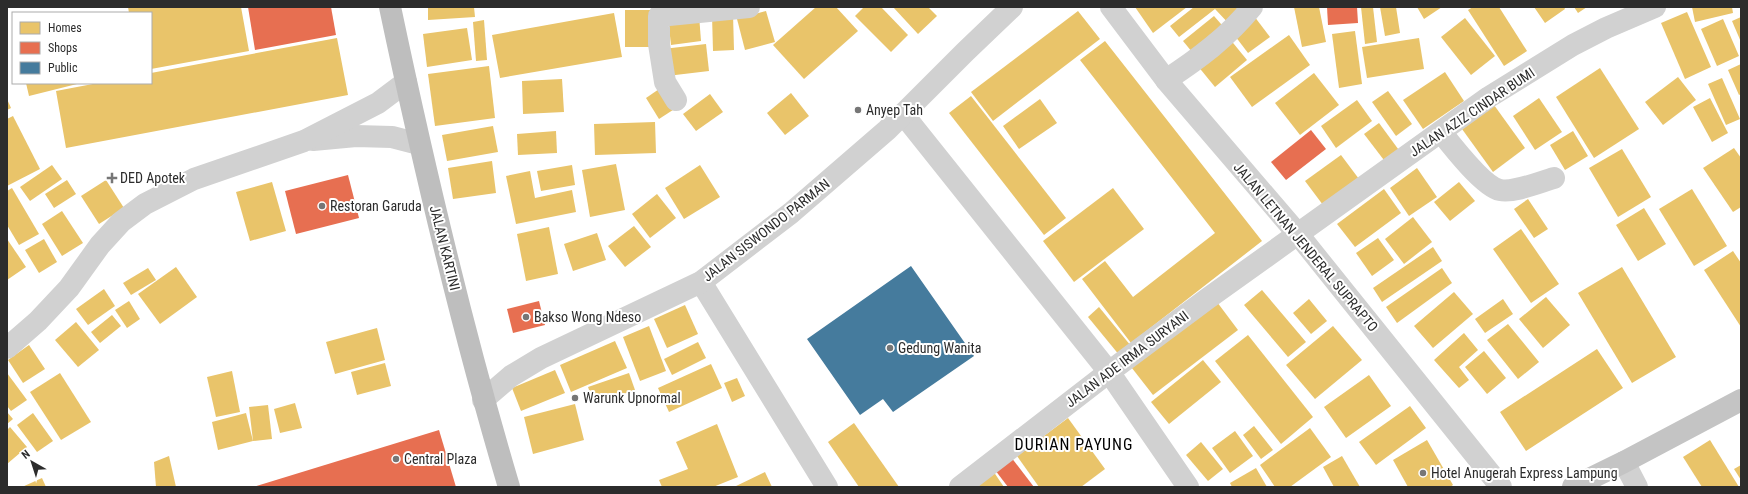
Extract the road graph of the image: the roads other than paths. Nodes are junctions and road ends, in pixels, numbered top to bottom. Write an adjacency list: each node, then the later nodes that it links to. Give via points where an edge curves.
1 (390, 7): 8 (highway, JALAN KARTINI)
2 (749, 7): 9 (street, via 659,16 659,44 665,82)
3 (1012, 7): 10 (street, JALAN SISWONDO PARMAN)
4 (1111, 7): 7 (street, JALAN LETNAN JENDERAL SUPRAPTO)
5 (1252, 7): 7 (street, via 1232,31 1194,62)
6 (1655, 7): 11 (street, JALAN AZIZ CINDAR BUMI, via 1573,45)
7 (1166, 80): 15 (street, JALAN LETNAN JENDERAL SUPRAPTO)
8 (406, 82): 12 (street, via 378,102); 13 (highway, JALAN KARTINI)
9 (676, 100)
10 (903, 114): 16 (street, JALAN SISWONDO PARMAN, via 791,213); 18 (street)
11 (1440, 132): 14 (street, via 1485,182 1500,190 1516,189); 15 (street, JALAN AZIZ CINDAR BUMI)
12 (304, 141): 13 (street, via 356,136 392,137); 17 (street, via 194,179 145,204 121,222 100,245 69,288 38,322)
13 (419, 144): 19 (highway, JALAN KARTINI)
14 (1554, 178)
15 (1297, 233): 18 (street, JALAN ADE IRMA SURYANI); 26 (street, JALAN LETNAN JENDERAL SUPRAPTO)
16 (701, 282): 19 (street, JALAN SISWONDO PARMAN, via 541,358 511,376); 23 (street)
17 (7, 348)
18 (1109, 372): 24 (street, JALAN ADE IRMA SURYANI); 25 (street)
19 (483, 400): 22 (highway, JALAN KARTINI)
20 (1741, 400): 21 (main road)
21 (1624, 462): 27 (main road); 28 (street)
22 (509, 487)
23 (827, 487)
24 (960, 487)
25 (1188, 487)
26 (1501, 487)
27 (1572, 487)
28 (1637, 487)

